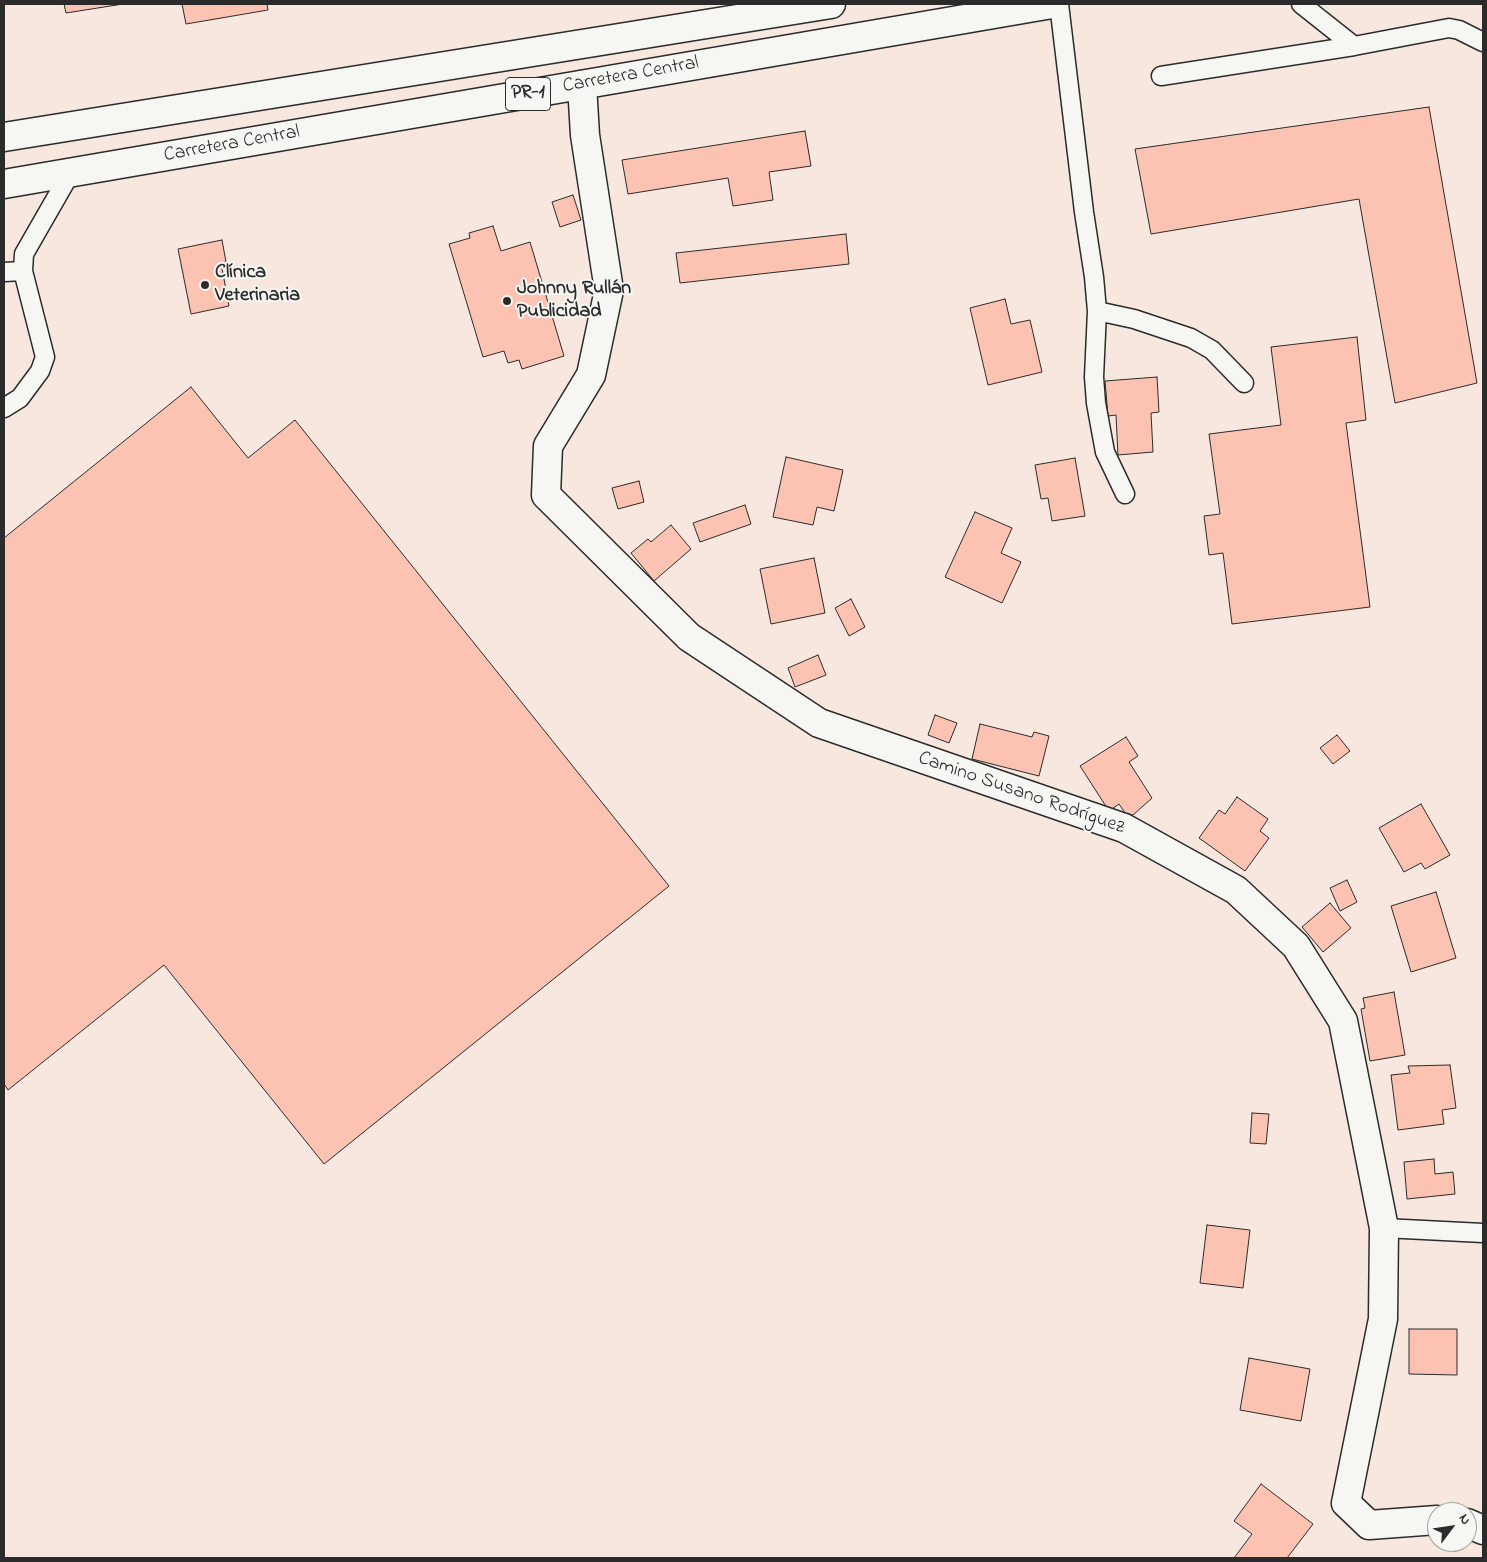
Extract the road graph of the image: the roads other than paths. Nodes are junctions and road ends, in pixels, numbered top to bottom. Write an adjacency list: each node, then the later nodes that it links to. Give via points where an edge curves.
1 (831, 4): 5 (main road, Carretera Central / PR-1)
2 (1052, 4): 9 (main road, Carretera Central / PR-1)
3 (1060, 4): 17 (lane)
4 (1301, 4): 7 (lane)
5 (782, 9): 10 (main road, Carretera Central / PR-1)
6 (1483, 42): 7 (lane, via 1449,28)
7 (1354, 46): 8 (lane)
8 (1161, 76)
9 (582, 85): 11 (main road, Carretera Central / PR-1); 21 (main road, Camino Susano Rodríguez, via 585,135 609,290 590,375 548,446 546,495 688,637 819,723 1124,828 1236,890 1296,946 1343,1021)
10 (4, 137)
11 (71, 172): 12 (main road, Carretera Central / PR-1); 16 (lane, via 24,254)
12 (41, 177): 13 (main road, Carretera Central / PR-1); 14 (main road)
13 (4, 184)
14 (4, 205)
15 (4, 272): 16 (lane)
16 (23, 272): 19 (lane, via 45,357 40,371 20,398)
17 (1097, 311): 18 (lane, via 1134,319 1191,338 1212,350); 20 (lane, via 1096,403 1105,452)
18 (1244, 384)
19 (4, 408)
20 (1125, 494)
21 (1384, 1228): 22 (lane); 23 (main road, Camino Susano Rodríguez, via 1383,1319 1346,1503 1369,1525)
22 (1483, 1233)
23 (1427, 1521)

